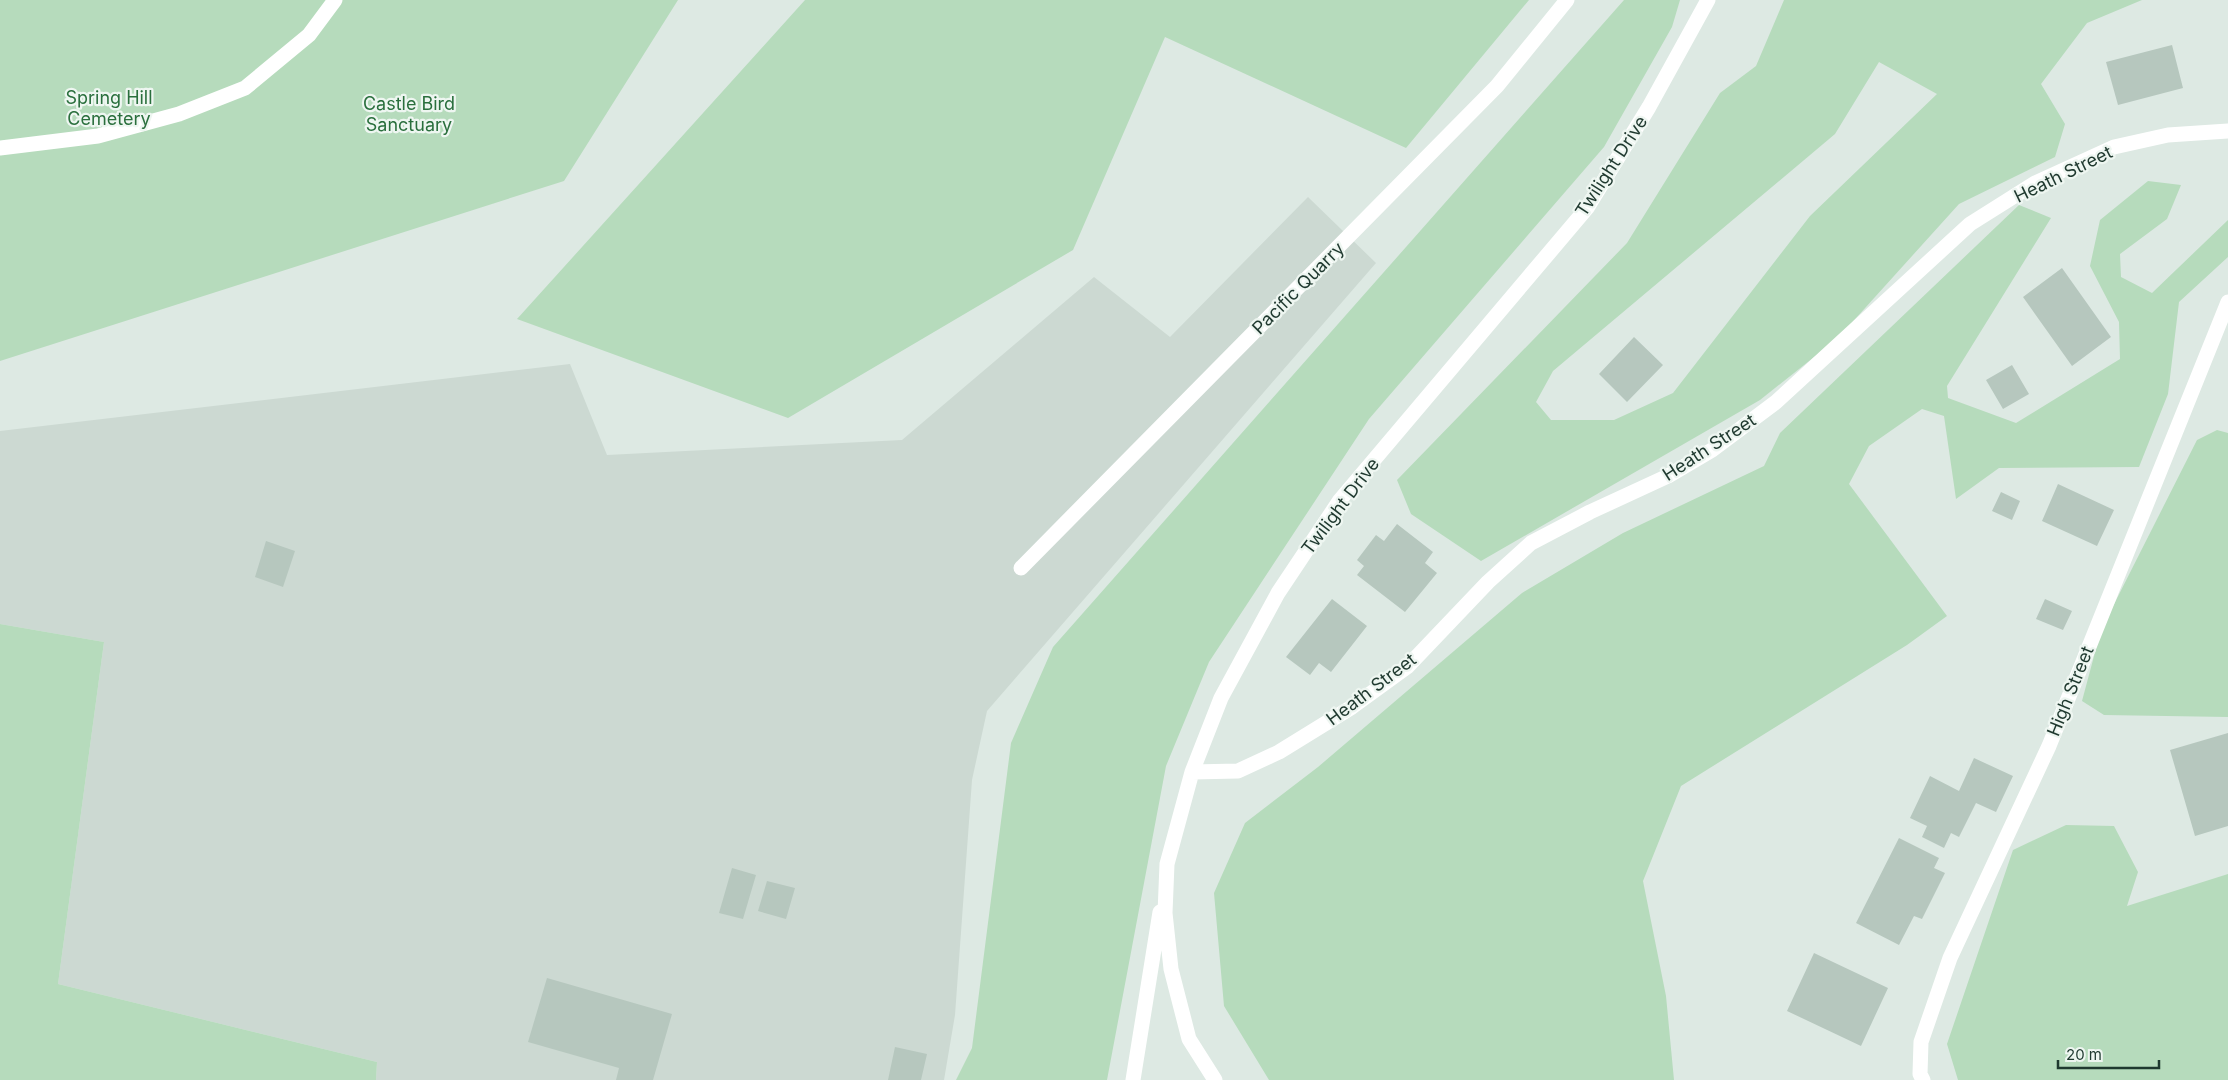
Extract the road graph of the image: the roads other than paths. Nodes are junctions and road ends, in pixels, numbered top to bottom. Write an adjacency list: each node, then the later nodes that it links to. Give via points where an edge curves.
1 (335, 0): 5 (street, via 309,35 245,88 179,114 98,136)
2 (1567, 0): 7 (street, Pacific Quarry, via 1497,86)
3 (1708, 0): 8 (street, Twilight Drive, via 1649,107 1587,208 1340,500 1278,593 1221,698)
4 (2228, 131): 8 (street, Heath Street, via 2168,134 2114,147 2027,188 1970,224 1776,402 1712,450 1668,476 1531,543 1488,582 1407,667 1352,707 1279,752 1238,771)
5 (0, 148)
6 (2228, 302): 12 (street, High Street, via 2049,746 1950,958 1921,1042 1920,1074)
7 (1021, 568)
8 (1192, 772): 9 (street, Twilight Drive)
9 (1167, 864): 10 (street); 11 (street, Twilight Drive, via 1165,913 1171,969 1189,1039)
10 (1133, 1080)
11 (1215, 1080)
12 (1923, 1080)

